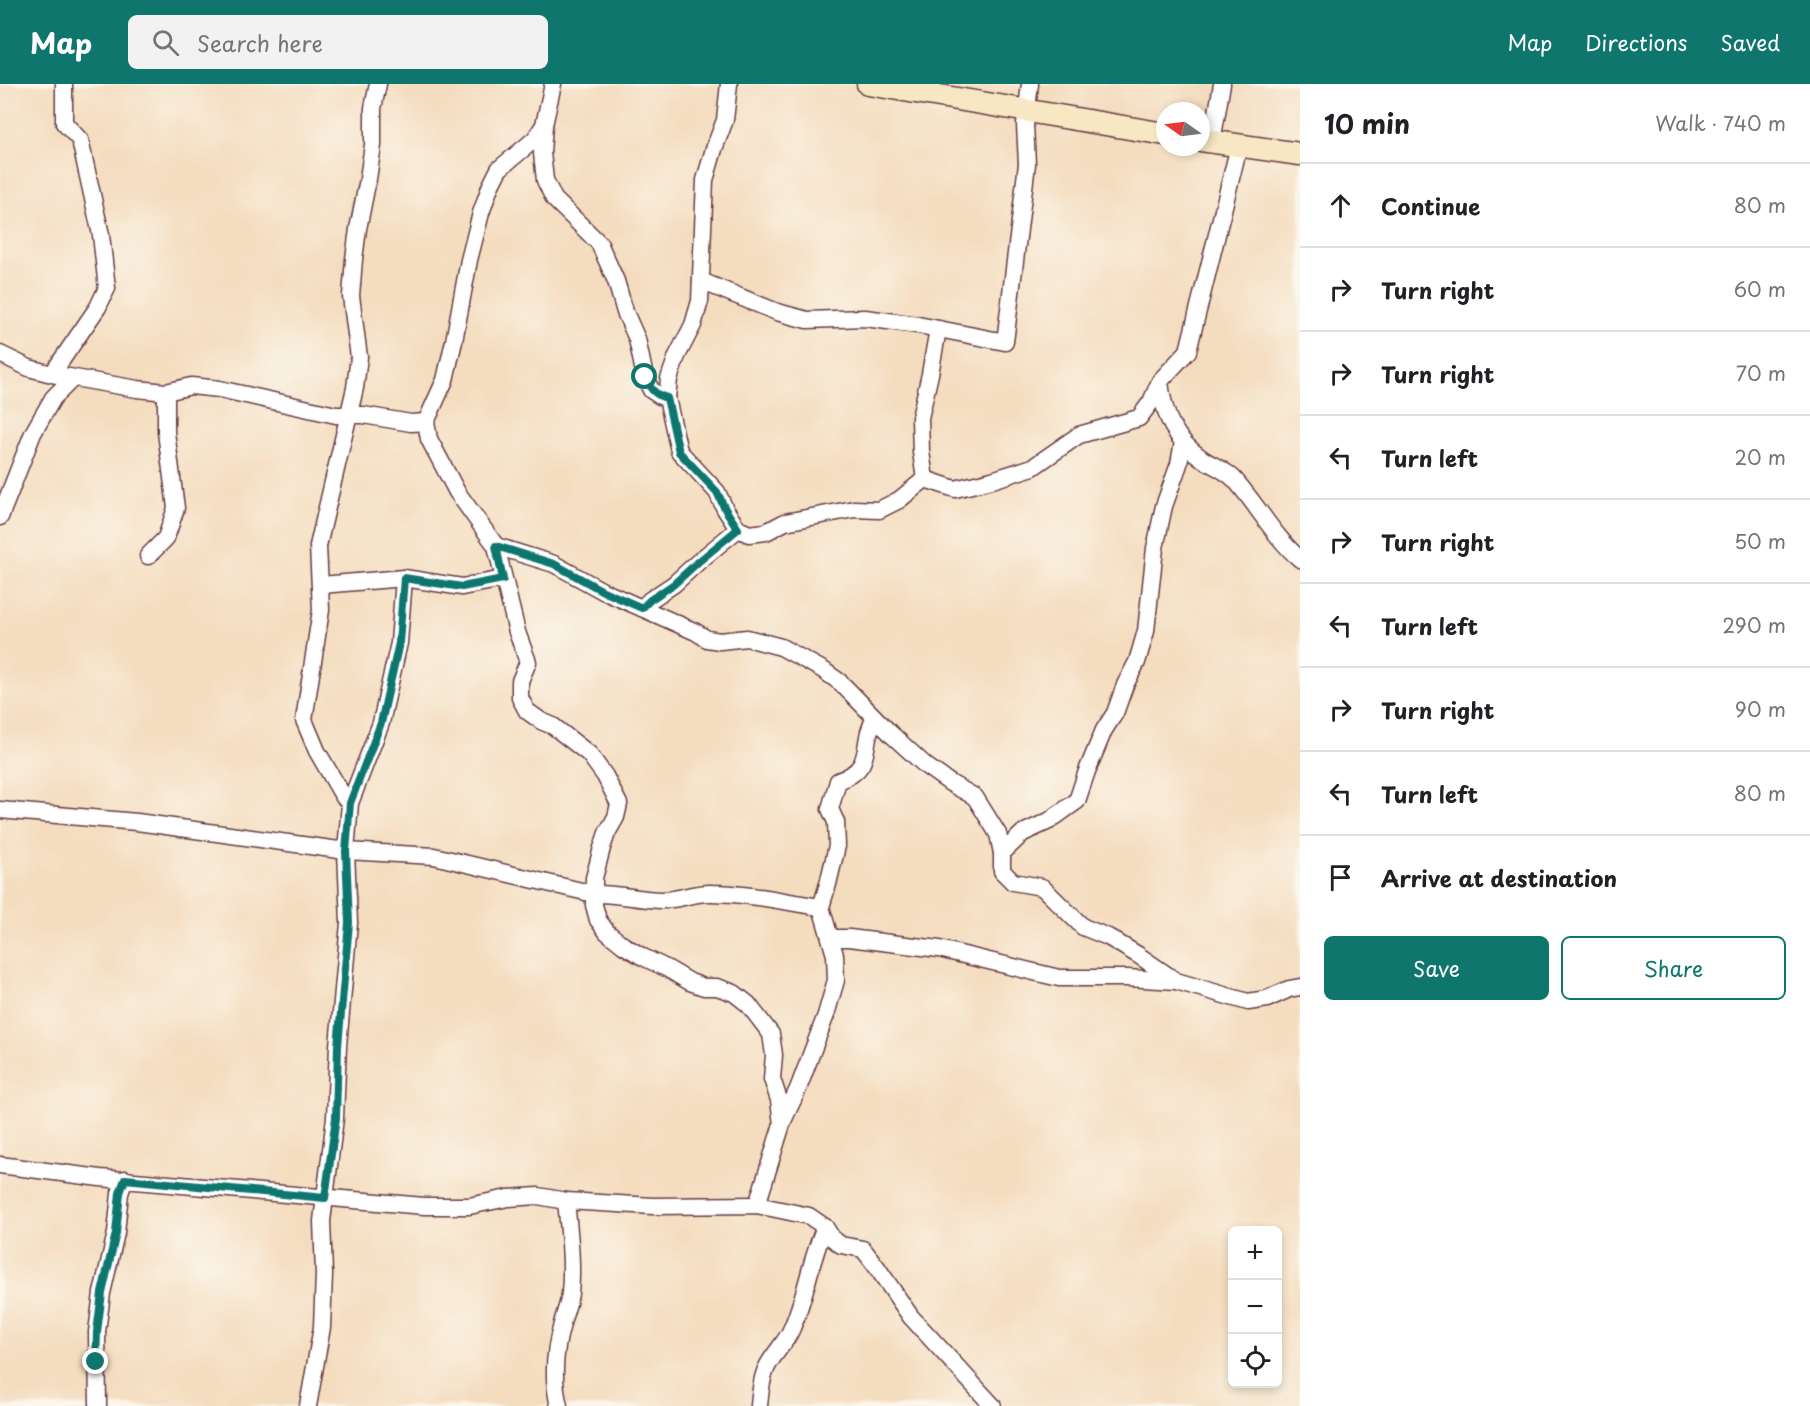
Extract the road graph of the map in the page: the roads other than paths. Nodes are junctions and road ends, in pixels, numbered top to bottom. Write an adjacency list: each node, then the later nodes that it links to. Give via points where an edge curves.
1 (64, 84): 18 (street, via 64,123 80,140 101,236 107,288)
2 (378, 84): 23 (street, via 373,108 373,145 354,259 351,296 359,357)
3 (553, 84): 9 (street)
4 (729, 84): 15 (street, via 724,120 705,180)
5 (868, 84): 8 (street)
6 (1030, 84): 8 (street)
7 (1222, 84): 10 (street)
8 (1026, 111): 11 (street); 16 (street, via 1027,164 1005,342)
9 (544, 125): 22 (street, via 545,180 554,199 599,243 637,339 645,377 651,390); 24 (street, via 535,139 499,169 490,188 469,260 445,380)
10 (1210, 130)
11 (1156, 133)
12 (1210, 142): 13 (street)
13 (1239, 146): 14 (street); 20 (street, via 1188,351)
14 (1300, 154)
15 (701, 281): 16 (street, via 807,320 865,318); 22 (street, via 693,326 677,356)
16 (938, 329): 26 (street, via 920,418)
17 (0, 354): 18 (street)
18 (52, 374): 19 (street)
19 (73, 378): 21 (street); 27 (street, via 53,398 33,433)
20 (1160, 381): 25 (street, via 1162,403); 26 (street, via 1139,418 1079,435 1033,466 955,489)
21 (166, 392): 23 (street, via 191,386 219,389); 30 (street, via 166,432 176,508 166,538)
22 (667, 398): 28 (street, via 679,452 717,492)
23 (348, 415): 24 (street); 34 (street, via 318,546)
24 (426, 422): 29 (street, via 429,439 457,492)
25 (1183, 442): 31 (street, via 1234,478); 40 (street, via 1155,548 1146,631 1137,662 1104,730 1077,801 1050,821 1023,833)
26 (925, 479): 28 (street, via 879,510 854,509 785,522 766,532 748,534)
27 (0, 517)
28 (738, 529): 35 (street)
29 (496, 546): 33 (street); 35 (street, via 554,564)
30 (148, 556)
31 (1300, 559)
32 (404, 578): 33 (street, via 462,587); 34 (street); 37 (street, via 399,643 381,723)
33 (503, 579): 41 (street, via 528,662 520,681 520,698 527,711 590,754 619,804 598,861)
34 (321, 585): 37 (street, via 321,610 303,720 317,751)
35 (642, 608): 36 (street, via 707,639 747,638 781,647 841,683)
36 (876, 718): 40 (street, via 926,766 975,797 998,834); 42 (street, via 866,757 851,776 838,781 835,790 830,808 836,822 837,846)
37 (350, 803): 39 (street)
38 (0, 810): 39 (street, via 137,822)
39 (346, 851): 41 (street, via 434,856); 49 (street, via 349,923 336,1118)
40 (1002, 853): 44 (street, via 1002,871 1013,882 1042,887 1083,927 1118,943)
41 (594, 894): 42 (street, via 668,900 711,892); 46 (street, via 598,920 623,945 690,982 734,993 748,1004 771,1034 772,1079)
42 (821, 907): 43 (street)
43 (831, 938): 44 (street, via 939,949 1059,978); 46 (street, via 836,980 826,1016)
44 (1176, 981): 45 (street, via 1248,1002)
45 (1300, 987)
46 (782, 1124): 51 (street)
47 (0, 1165): 48 (street)
48 (125, 1179): 49 (street); 53 (street, via 97,1332)
49 (325, 1198): 50 (street, via 424,1206 469,1206 508,1197 538,1196); 54 (street, via 322,1327)
50 (566, 1201): 51 (street, via 653,1206); 55 (street, via 570,1294 554,1369)
51 (757, 1205): 52 (street, via 809,1216)
52 (825, 1227): 56 (street, via 790,1332 766,1369); 57 (street, via 841,1245 863,1249 910,1317)
53 (98, 1406)
54 (308, 1406)
55 (559, 1406)
56 (759, 1406)
57 (993, 1406)

